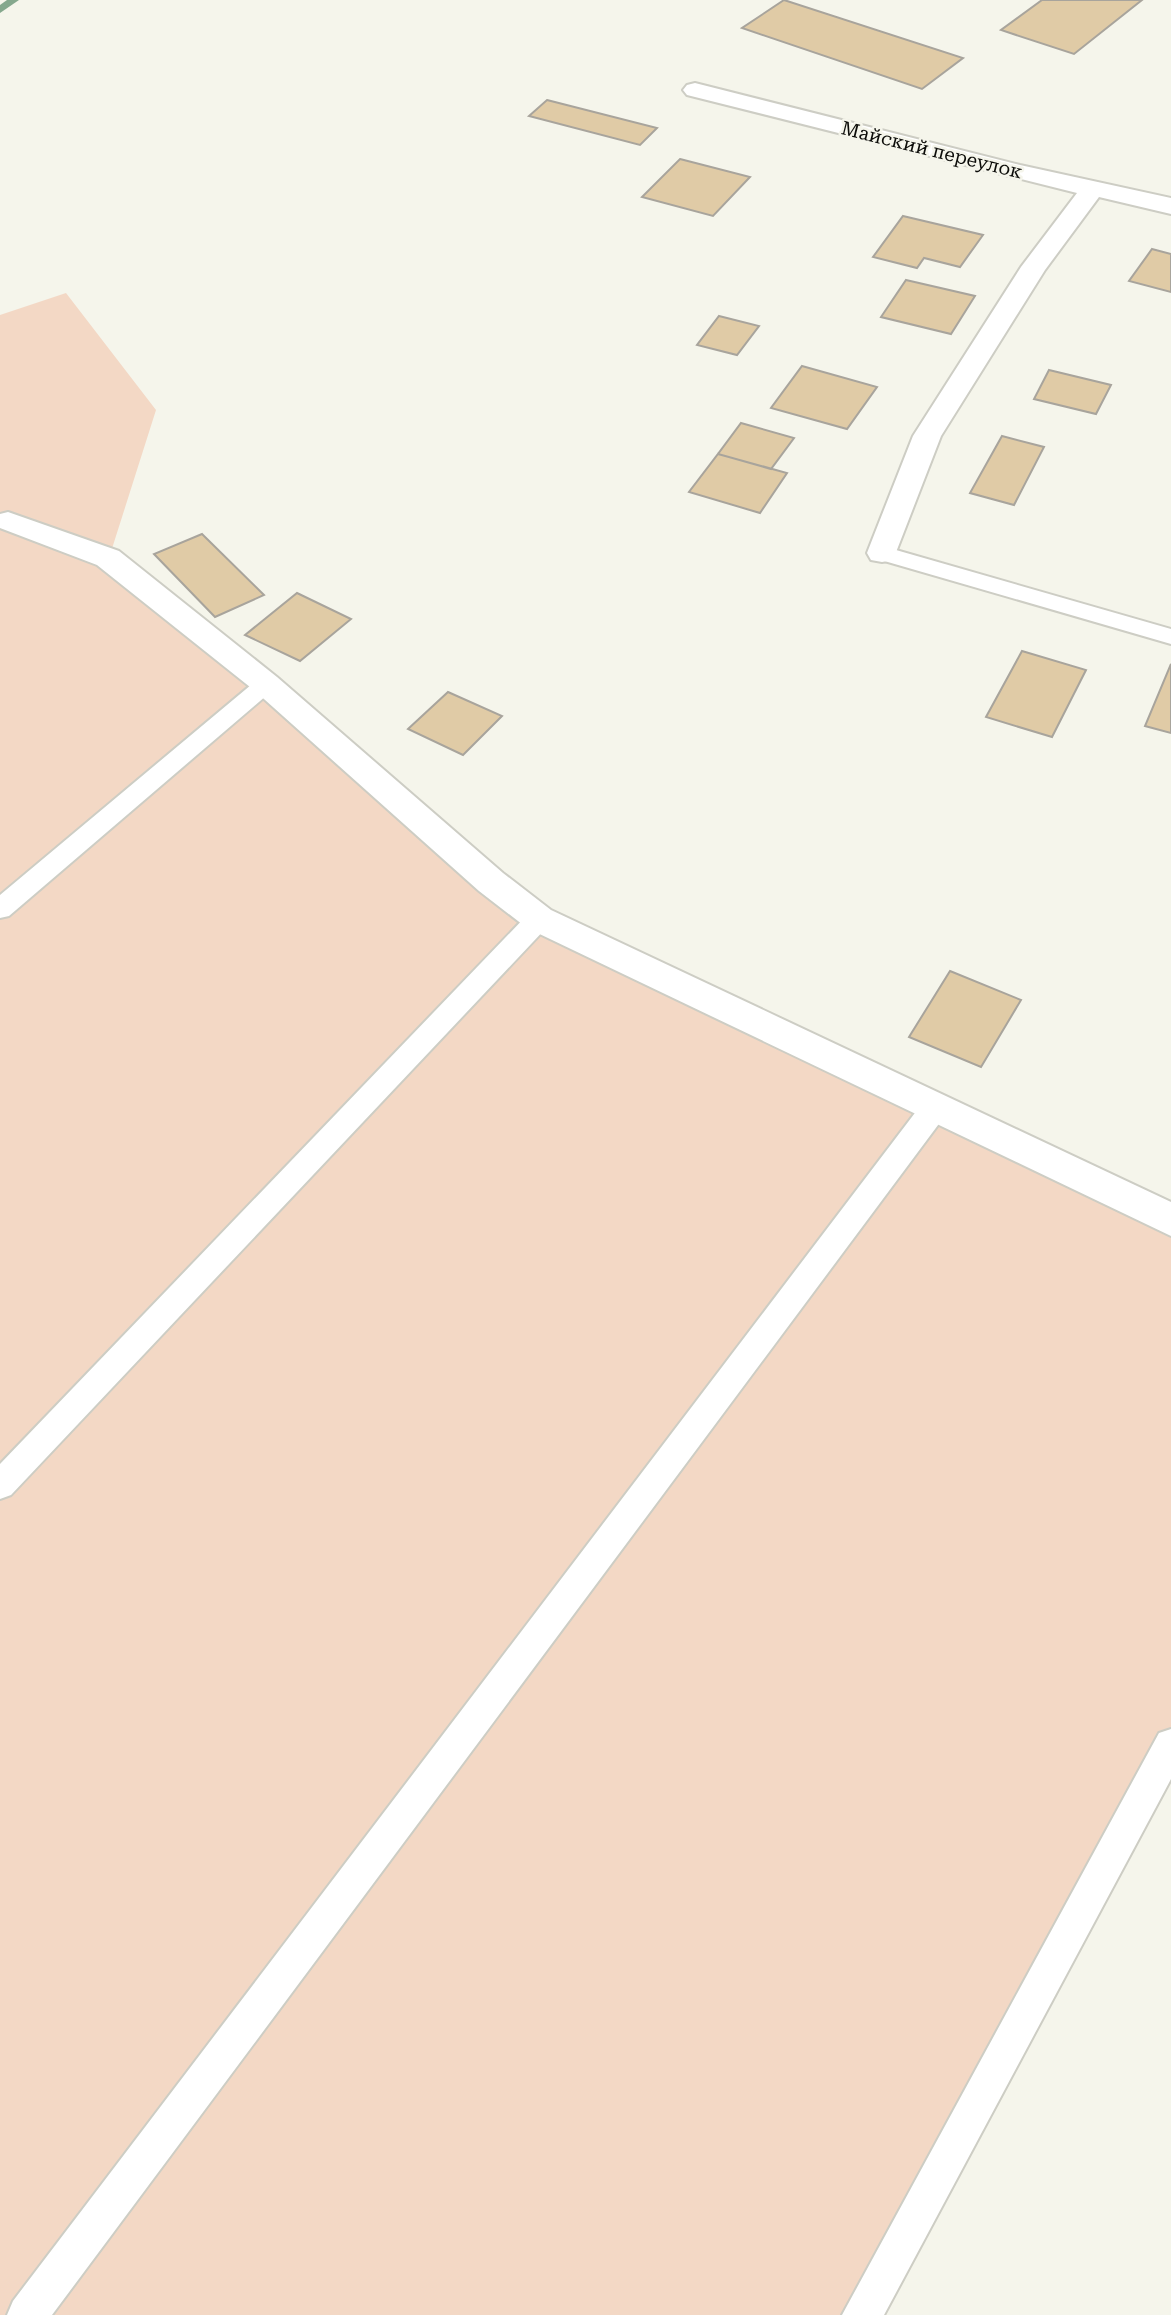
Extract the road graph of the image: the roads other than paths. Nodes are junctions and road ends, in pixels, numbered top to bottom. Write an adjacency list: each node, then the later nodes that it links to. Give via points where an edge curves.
1 (695, 90): 2 (street, Майский переулок)
2 (1093, 189): 3 (street, Майский переулок); 5 (street, via 1034,267 928,436)
3 (1171, 206)
4 (8, 521): 7 (street, via 108,558)
5 (882, 552): 6 (lane)
6 (1171, 637)
7 (265, 684): 8 (lane); 9 (street)
8 (0, 909)
9 (539, 919): 10 (street); 12 (lane)
10 (934, 1109): 11 (street); 14 (lane)
11 (1171, 1220)
12 (0, 1485)
13 (1171, 1745): 15 (lane)
14 (26, 2315)
15 (862, 2315)

